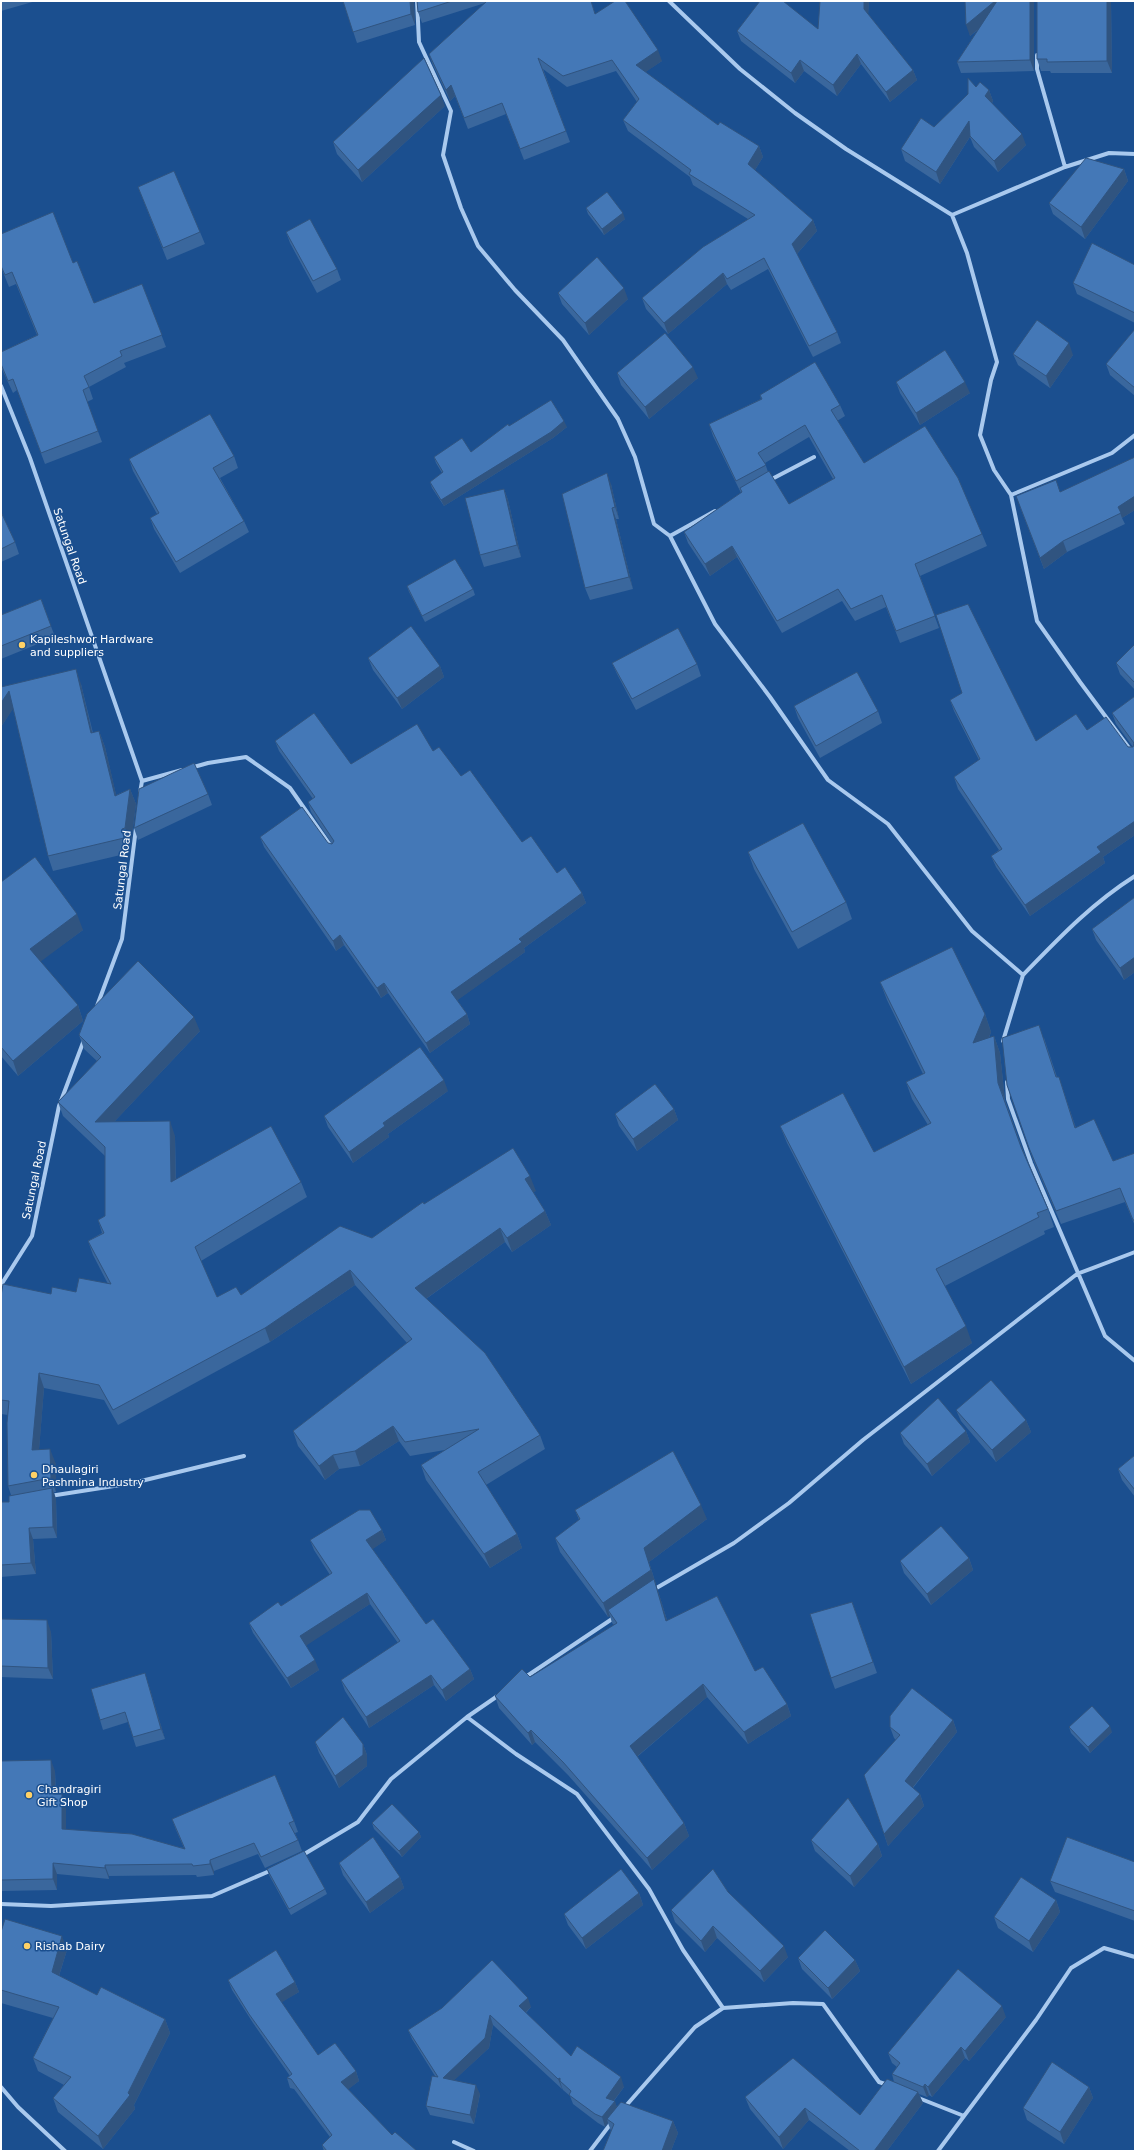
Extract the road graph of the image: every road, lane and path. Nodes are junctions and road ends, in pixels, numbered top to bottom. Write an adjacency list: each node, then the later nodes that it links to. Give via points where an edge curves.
1 (417, 1): 13 (street, via 419,42 451,111 443,155 461,208 478,246 514,290 563,340 618,419 634,458 654,524)
2 (669, 1): 6 (street, via 740,69 794,113 846,149)
3 (1038, 46): 5 (street, via 1037,68)
4 (1135, 154): 5 (street, via 1109,153)
5 (1065, 167): 6 (street)
6 (952, 215): 11 (street, via 967,253 997,362 980,435 994,470)
7 (1, 386): 15 (street, Satungal Road, via 30,458)
8 (1135, 435): 11 (street, via 1112,453)
9 (814, 456): 10 (street)
10 (766, 483)
11 (1011, 495): 14 (street, via 1037,621)
12 (718, 509): 13 (street)
13 (670, 536): 20 (street, via 715,624 828,780 888,824 972,931)
14 (1135, 756)
15 (142, 781): 16 (street, Satungal Road); 18 (street, via 208,763 246,757 290,788)
16 (140, 797)
17 (137, 820): 21 (street, Satungal Road, via 122,939)
18 (334, 851)
19 (1135, 876): 20 (street, via 1107,894)
20 (1023, 975): 23 (street, via 1002,1039)
21 (94, 1012)
22 (86, 1033): 27 (street, Satungal Road, via 59,1106 32,1236)
23 (1003, 1046)
24 (1006, 1076): 26 (street, via 1008,1099 1030,1164)
25 (1135, 1252): 26 (street)
26 (1077, 1274): 28 (street, via 1105,1336); 31 (street, via 863,1440 789,1503 734,1543)
27 (1, 1285)
28 (1135, 1361)
29 (244, 1456): 30 (street, via 134,1483)
30 (45, 1498)
31 (649, 1593)
32 (617, 1615): 33 (street)
33 (519, 1682)
34 (506, 1691): 35 (street)
35 (467, 1717): 36 (street, via 391,1779 358,1822); 40 (street, via 576,1794 649,1889 683,1950)
36 (295, 1859)
37 (274, 1868): 38 (street, via 212,1896 51,1906)
38 (1, 1904)
39 (1135, 1957): 46 (street, via 1104,1948 1071,1968 1036,2020)
40 (723, 2008): 42 (street, via 793,2002 823,2004 879,2082); 44 (street, via 695,2027)
41 (1, 2087): 48 (street, via 18,2107)
42 (893, 2088)
43 (907, 2093): 46 (street)
44 (622, 2110)
45 (617, 2116): 50 (street)
46 (964, 2116): 51 (street)
47 (454, 2142): 49 (street)
48 (65, 2151)
49 (474, 2151)
50 (590, 2151)
51 (938, 2151)

